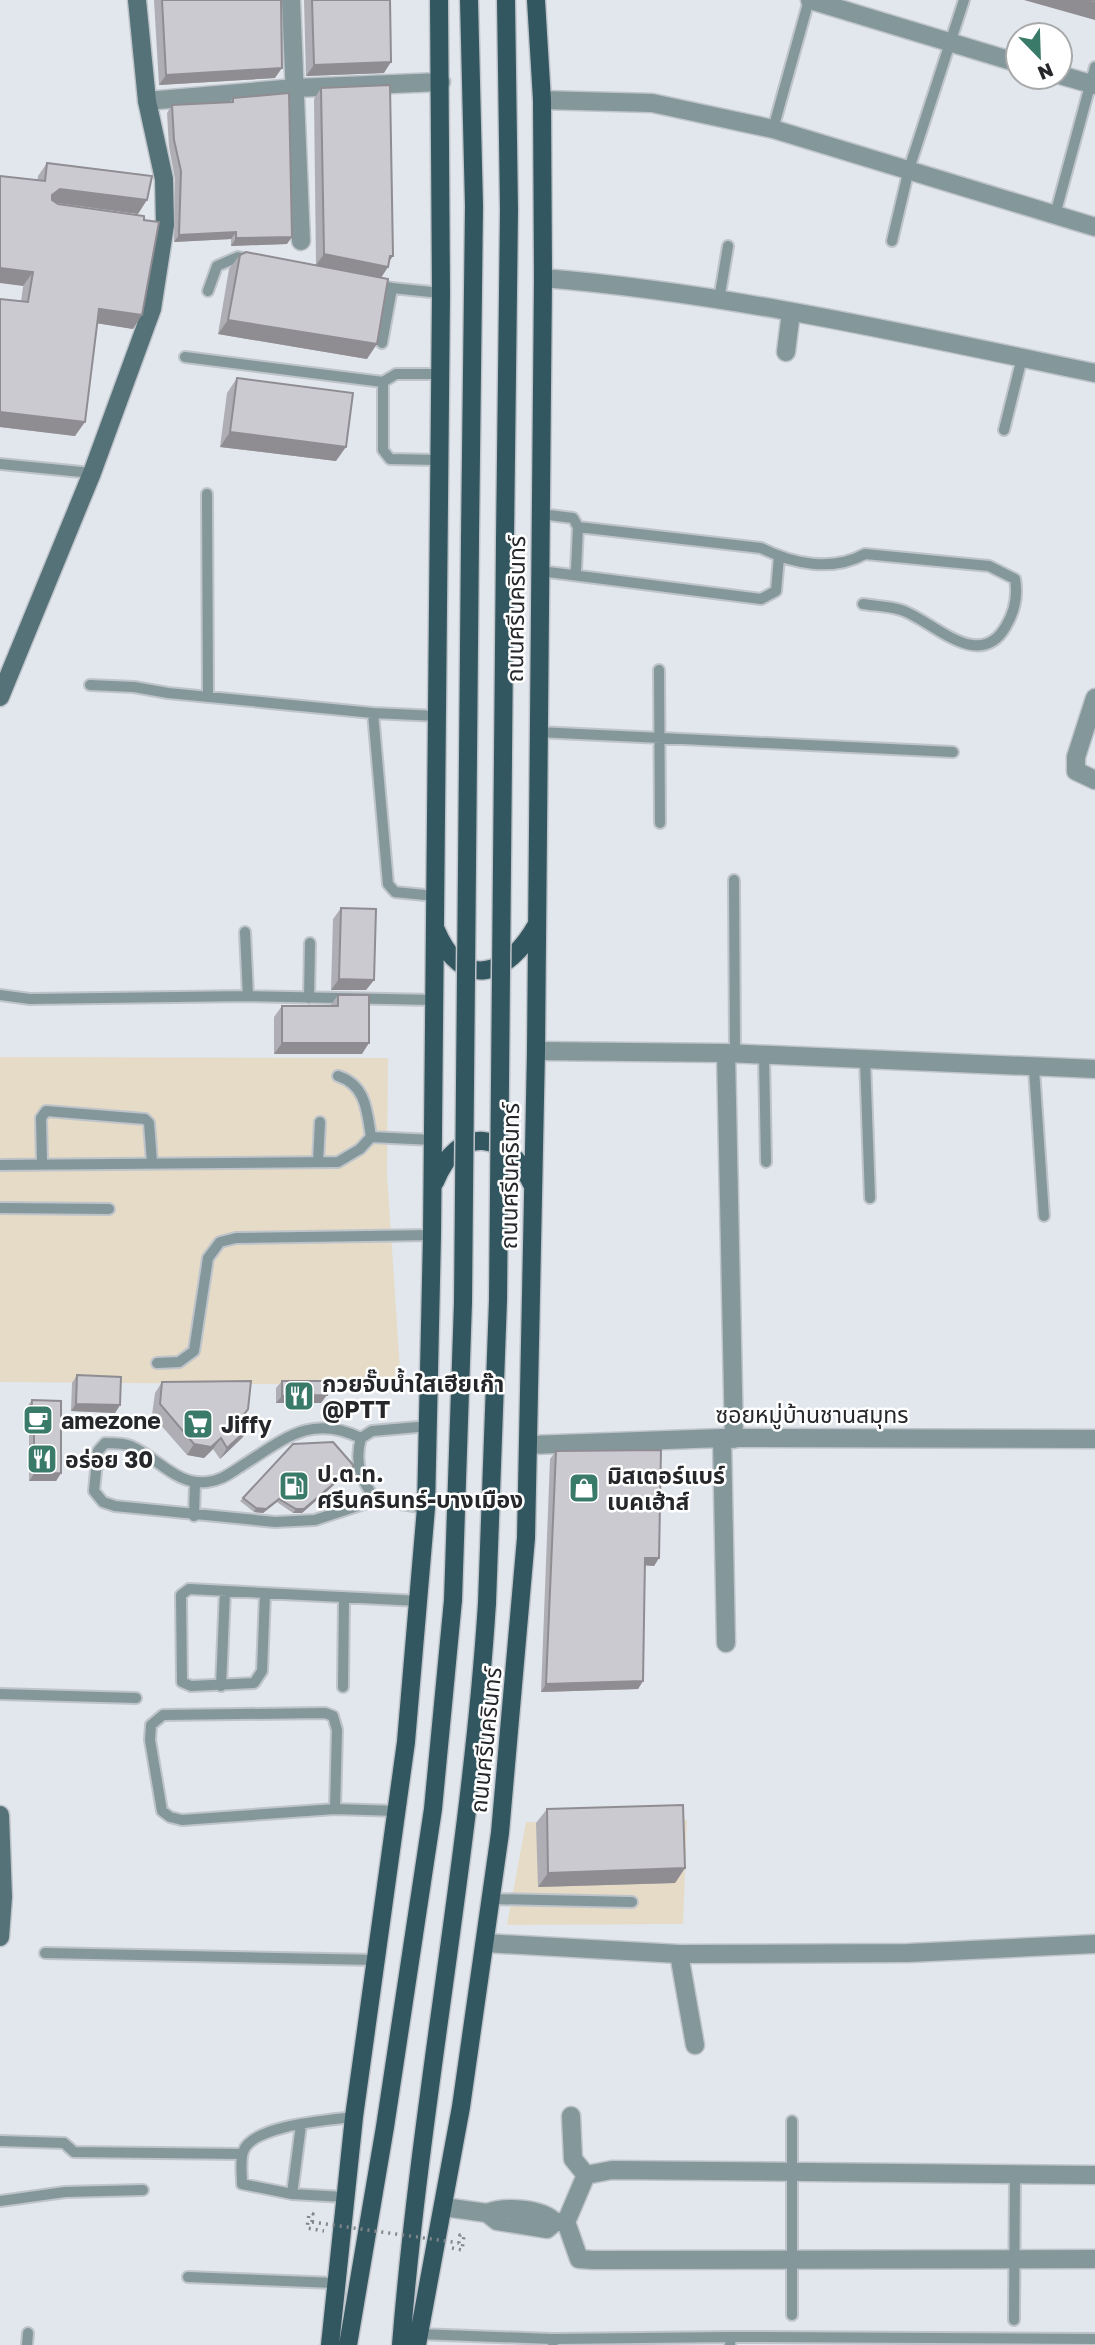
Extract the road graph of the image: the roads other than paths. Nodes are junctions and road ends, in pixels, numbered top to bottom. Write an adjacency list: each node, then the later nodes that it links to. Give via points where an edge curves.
1 (291, 0): 14 (street)
2 (439, 0): 13 (main road)
3 (469, 0): 155 (main road, ถนนศรีนครินทร์, bridge, via 474,193 463,1338 453,1600 433,1809)
4 (506, 0): 156 (main road, ถนนศรีนครินทร์, bridge, via 509,223 498,1313 487,1603 468,1814 414,2207)
5 (536, 0): 15 (main road, ถนนศรีนครินทร์)
6 (810, 0): 9 (street); 17 (lane)
7 (964, 0): 9 (lane)
8 (133, 1): 16 (street)
9 (950, 44): 10 (street); 18 (lane)
10 (1004, 59)
11 (1074, 77): 12 (street)
12 (1093, 79): 19 (lane)
13 (441, 82): 14 (street); 29 (main road)
14 (295, 88): 16 (street); 21 (street)
15 (542, 100): 17 (street, via 652,103); 25 (main road, ถนนศรีนครินทร์)
16 (147, 101): 42 (street, via 158,178 152,309)
17 (773, 129): 18 (street)
18 (909, 169): 19 (street); 22 (lane)
19 (1055, 215): 20 (street)
20 (1095, 227)
21 (301, 241)
22 (892, 241)
23 (728, 246): 30 (lane)
24 (264, 262): 28 (lane, via 238,257 225,260 217,266)
25 (543, 278): 30 (street, via 645,287); 44 (main road, ถนนศรีนครินทร์)
26 (357, 281): 27 (lane)
27 (392, 288): 29 (lane); 32 (lane)
28 (208, 291)
29 (441, 293): 37 (main road)
30 (719, 300): 31 (street)
31 (791, 312): 33 (street); 35 (street)
32 (382, 343)
33 (786, 352)
34 (185, 357): 38 (lane)
35 (1023, 358): 36 (street); 39 (lane)
36 (1095, 373)
37 (440, 374): 38 (lane, via 396,373); 40 (main road)
38 (383, 382): 40 (lane, via 383,450 390,459)
39 (1004, 429)
40 (439, 460): 56 (main road)
41 (0, 464): 42 (lane)
42 (92, 473): 52 (street)
43 (207, 494): 53 (lane)
44 (541, 514): 45 (lane, via 573,519); 47 (main road, ถนนศรีนครินทร์)
45 (578, 527): 46 (lane, via 761,548); 48 (lane)
46 (779, 557): 48 (lane, via 776,592 761,598); 49 (lane, via 832,565 865,554 989,566 1015,579 1017,590 1013,614 1002,634 985,643 956,642 902,610)
47 (540, 571): 48 (lane); 57 (main road, ถนนศรีนครินทร์)
48 (572, 575)
49 (863, 604)
50 (659, 670): 58 (lane)
51 (90, 685): 53 (lane)
52 (0, 697)
53 (208, 697): 55 (lane)
54 (1095, 698): 60 (street, via 1076,757 1076,771)
55 (373, 713): 56 (lane); 63 (lane, via 388,884 395,892)
56 (436, 716): 63 (main road)
57 (538, 732): 58 (lane); 64 (main road, ถนนศรีนครินทร์)
58 (658, 738): 59 (lane); 61 (lane)
59 (953, 752)
60 (1095, 780)
61 (660, 823)
62 (734, 880): 73 (lane)
63 (435, 896): 65 (main road)
64 (536, 925): 65 (main road, via 514,957 482,970 471,970 455,960); 72 (main road, ถนนศรีนครินทร์)
65 (435, 926): 71 (main road)
66 (245, 932): 69 (lane)
67 (310, 943): 70 (lane)
68 (0, 995): 69 (lane, via 30,999)
69 (247, 996): 70 (lane)
70 (309, 998): 71 (lane)
71 (434, 1000): 81 (main road)
72 (536, 1051): 73 (street); 87 (main road, ถนนศรีนครินทร์)
73 (730, 1053): 74 (street); 97 (street)
74 (764, 1055): 75 (street); 84 (lane)
75 (865, 1060): 76 (street); 89 (lane)
76 (1034, 1069): 77 (street); 92 (lane)
77 (1095, 1069)
78 (338, 1076): 80 (lane, via 351,1080 365,1099)
79 (320, 1122): 83 (lane)
80 (371, 1137): 81 (lane); 83 (lane, via 338,1162)
81 (433, 1140): 88 (main road)
82 (152, 1162): 83 (lane); 85 (lane); 85 (lane, via 145,1119 46,1111 41,1118)
83 (318, 1162)
84 (766, 1162)
85 (42, 1163): 86 (lane)
86 (0, 1165)
87 (533, 1188): 88 (main road, via 513,1154 481,1141 451,1157); 99 (main road, ถนนศรีนครินทร์)
88 (433, 1189): 93 (main road)
89 (870, 1198)
90 (0, 1208): 91 (lane)
91 (109, 1209)
92 (1044, 1216)
93 (432, 1234): 94 (lane, via 220,1242 208,1258 194,1351 179,1362); 95 (main road)
94 (157, 1363)
95 (429, 1426): 96 (lane, via 372,1431); 102 (main road)
96 (361, 1438): 100 (lane, via 340,1428 314,1427 294,1433 221,1479); 101 (lane, via 356,1455 362,1480)
97 (728, 1438): 98 (street, ซอยหมู่บ้านชานสมุทร); 99 (street, ซอยหมู่บ้านชานสมุทร); 108 (street)
98 (1095, 1438)
99 (530, 1445): 116 (main road, ถนนศรีนครินทร์, via 521,1627)
100 (195, 1482): 103 (lane); 103 (lane, via 186,1481 130,1445 105,1443 98,1451 94,1491 103,1502)
101 (376, 1500): 102 (lane); 103 (lane, via 315,1520)
102 (426, 1508): 107 (main road)
103 (194, 1516)
104 (225, 1591): 105 (lane); 109 (lane); 109 (lane, via 189,1589 181,1595 182,1682)
105 (265, 1594): 106 (lane); 109 (lane, via 259,1678 247,1685)
106 (345, 1598): 107 (lane); 110 (lane)
107 (419, 1601): 114 (main road)
108 (726, 1643)
109 (220, 1686)
110 (343, 1687)
111 (0, 1694): 112 (lane)
112 (136, 1698)
113 (335, 1809): 113 (lane, via 337,1730 332,1716 163,1714 151,1725 162,1811 170,1817 182,1820); 114 (lane)
114 (398, 1811): 123 (main road)
115 (0, 1815): 118 (street, via 4,1897)
116 (491, 1899): 117 (lane); 119 (main road, ถนนศรีนครินทร์)
117 (632, 1902)
118 (0, 1937)
119 (485, 1943): 122 (street); 139 (main road, ถนนศรีนครินทร์)
120 (1095, 1944): 122 (street, via 908,1953)
121 (45, 1953): 123 (lane)
122 (679, 1954): 124 (street)
123 (377, 1960): 126 (main road)
124 (695, 2045)
125 (571, 2116): 132 (street, via 573,2159)
126 (354, 2117): 128 (lane); 137 (main road)
127 (792, 2121): 131 (lane)
128 (301, 2125): 130 (lane, via 255,2139); 136 (lane)
129 (0, 2141): 130 (lane, via 64,2143 74,2152)
130 (242, 2154): 136 (lane, via 242,2184)
131 (794, 2173): 132 (street, via 612,2170); 133 (street); 141 (lane)
132 (586, 2175): 140 (street)
133 (1015, 2175): 134 (street); 142 (lane)
134 (1095, 2175)
135 (143, 2190): 138 (lane)
136 (292, 2194): 137 (lane)
137 (344, 2197): 145 (main road)
138 (0, 2201)
139 (444, 2207): 140 (street, via 547,2229); 150 (main road, ถนนศรีนครินทร์)
140 (561, 2222): 141 (street, via 579,2259)
141 (794, 2259): 142 (street); 146 (lane)
142 (1014, 2259): 143 (street); 147 (lane)
143 (1095, 2259)
144 (188, 2277): 145 (lane)
145 (335, 2283): 154 (main road)
146 (792, 2315)
147 (1014, 2320)
148 (28, 2333): 153 (lane)
149 (1095, 2339): 151 (lane)
150 (418, 2340): 152 (lane)
151 (731, 2341): 152 (lane)
152 (552, 2342)
153 (27, 2345)
154 (330, 2345)
155 (348, 2345)
156 (401, 2345)

